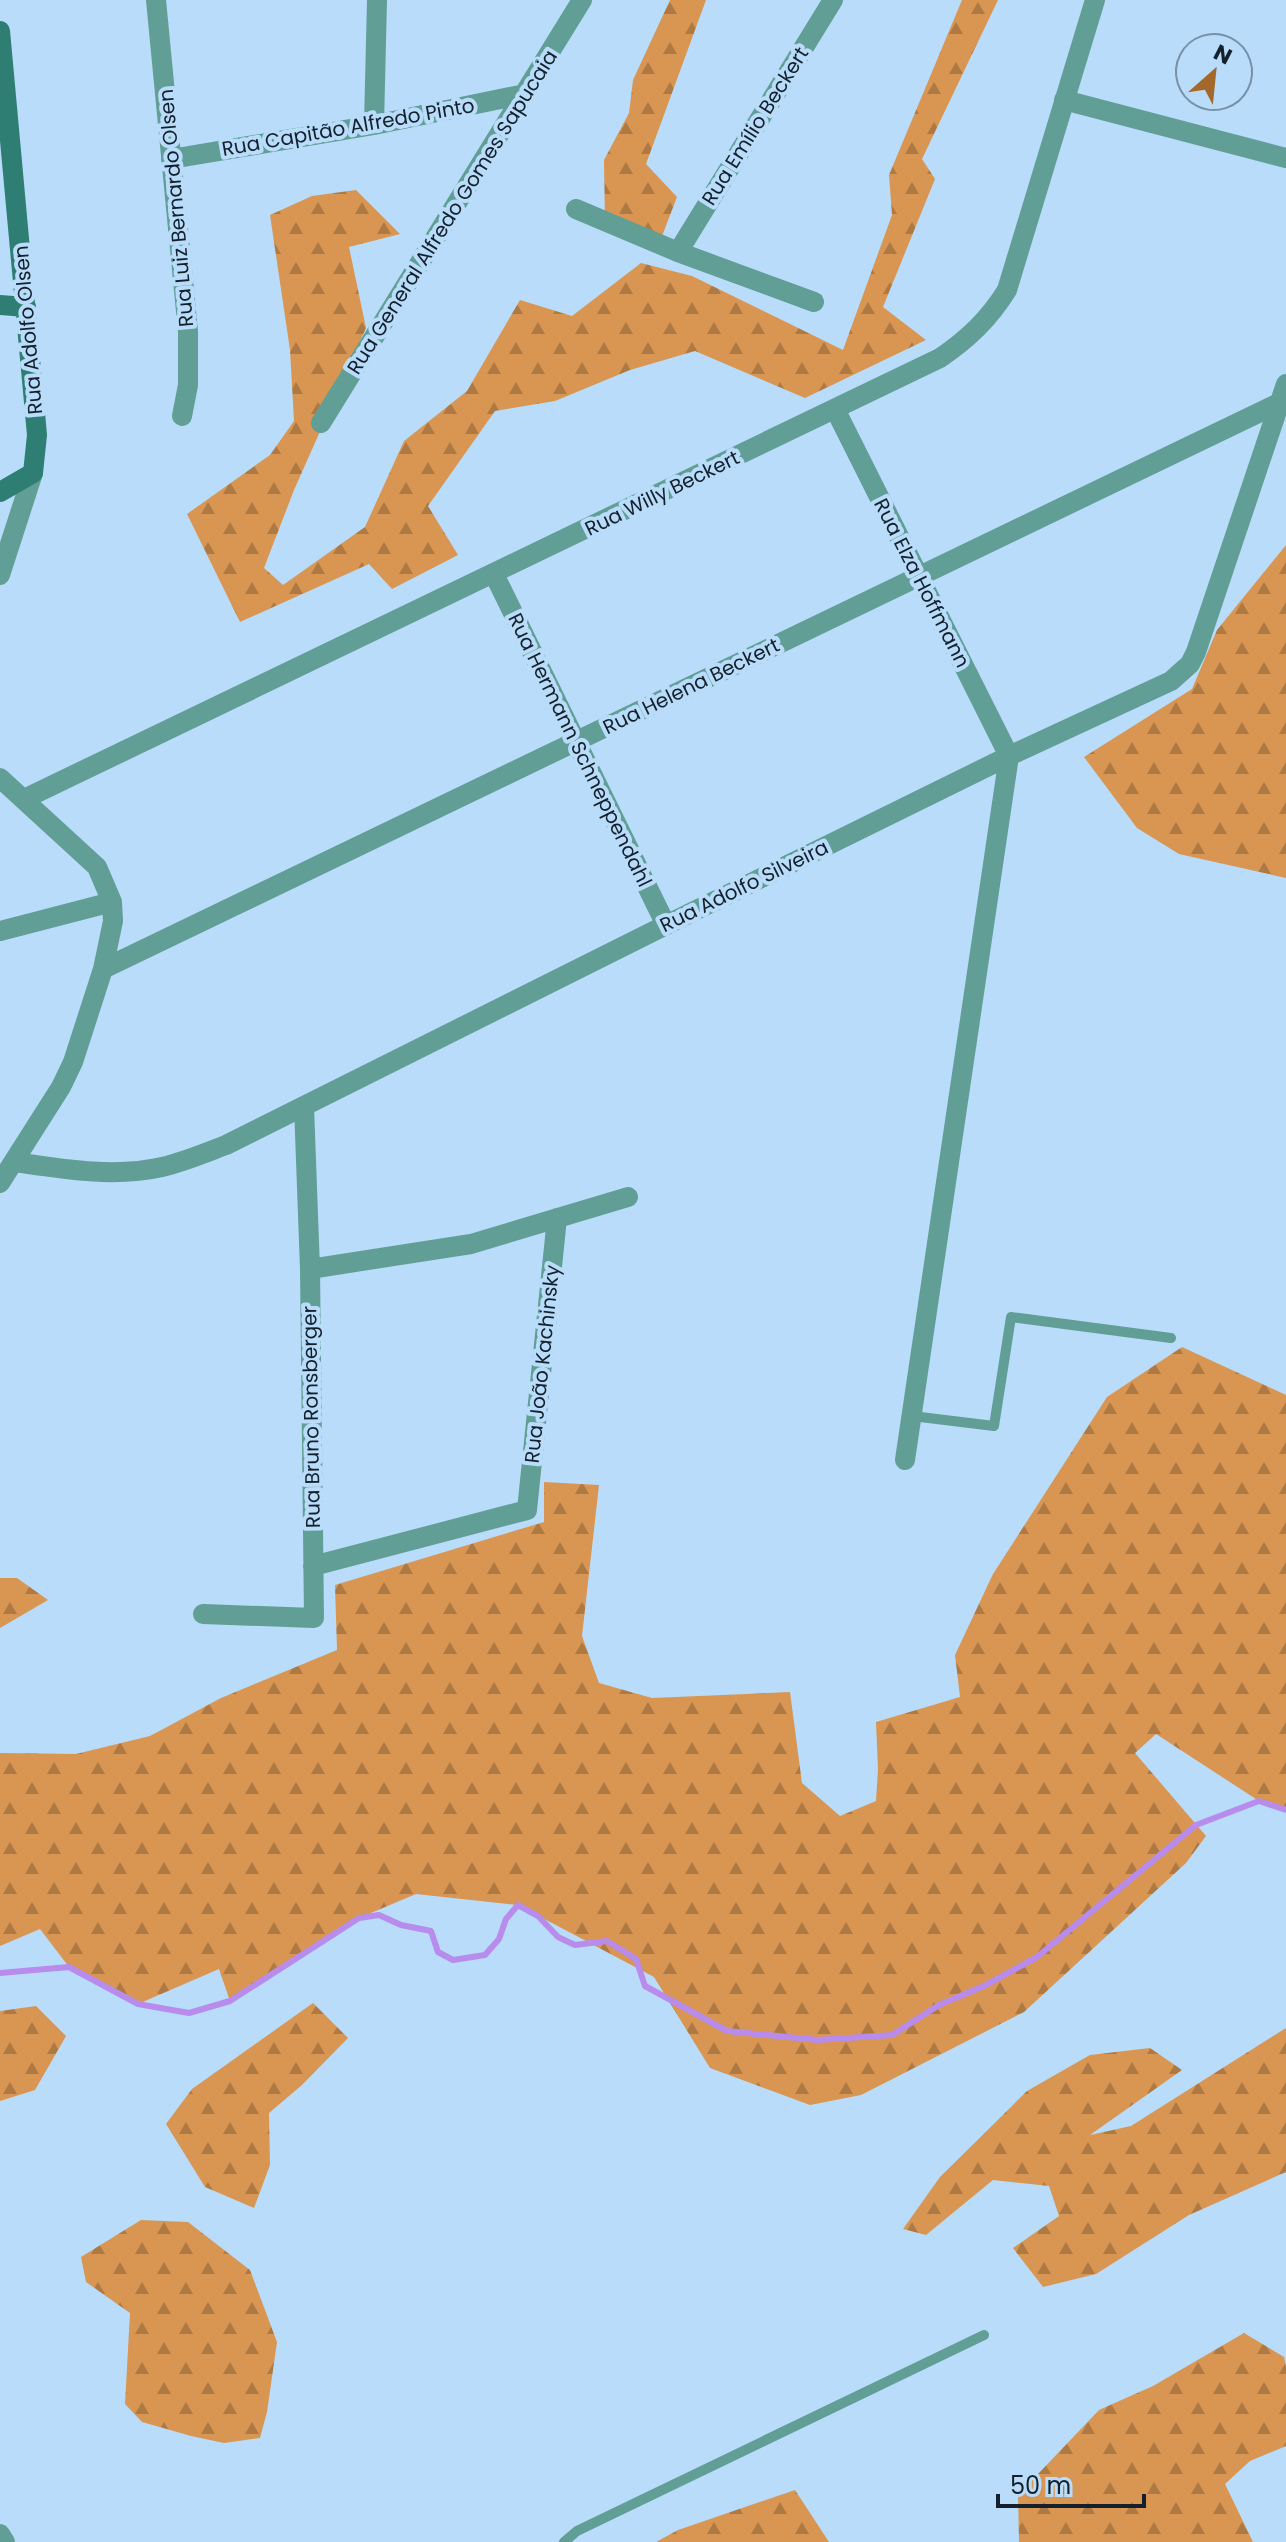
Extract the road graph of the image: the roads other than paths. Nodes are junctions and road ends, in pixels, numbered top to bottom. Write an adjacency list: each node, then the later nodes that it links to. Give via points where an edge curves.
1 (156, 0): 11 (street, Rua Luiz Bernardo Olsen)
2 (377, 0): 9 (street)
3 (582, 0): 7 (street, Rua General Alfredo Gomes Sapucaia)
4 (833, 0): 13 (street, Rua Emílio Beckert)
5 (1095, 0): 8 (street, Rua Willy Beckert)
6 (0, 31): 16 (main road, Rua Adolfo Olsen)
7 (525, 94): 9 (street, Rua Capitão Alfredo Pinto); 20 (street, Rua General Alfredo Gomes Sapucaia)
8 (1064, 100): 10 (street); 18 (street, Rua Willy Beckert, via 1016,263 995,311 940,358)
9 (374, 125): 11 (street, Rua Capitão Alfredo Pinto)
10 (1286, 158)
11 (171, 159): 19 (street, Rua Luiz Bernardo Olsen, via 188,332)
12 (576, 209): 13 (street)
13 (678, 252): 14 (street)
14 (814, 302)
15 (0, 305): 16 (main road)
16 (26, 307): 21 (main road, Rua Adolfo Olsen, via 37,435)
17 (1283, 394): 25 (street, Rua Helena Beckert); 27 (street, Rua Adolfo Silveira, via 1190,664 1155,690)
18 (835, 409): 23 (street, Rua Willy Beckert); 25 (street, Rua Elza Hoffmann)
19 (182, 416)
20 (321, 423)
21 (33, 473): 22 (main road); 24 (street, Rua Adolfo Olsen)
22 (0, 492)
23 (494, 574): 26 (street, Rua Hermann Schneppendahl); 29 (street, Rua Willy Beckert)
24 (0, 575)
25 (918, 577): 26 (street, Rua Helena Beckert); 27 (street, Rua Elza Hoffmann)
26 (576, 742): 31 (street, Rua Hermann Schneppendahl); 33 (street, Rua Helena Beckert)
27 (1009, 756): 31 (street, Rua Adolfo Silveira); 41 (street)
28 (0, 778): 29 (street)
29 (24, 799): 30 (street, via 97,867)
30 (112, 902): 32 (street); 33 (street)
31 (666, 925): 34 (street, Rua Adolfo Silveira)
32 (0, 931)
33 (103, 969): 35 (street, via 73,1062)
34 (304, 1106): 35 (street, Rua Adolfo Silveira, via 226,1145 163,1167 97,1171); 39 (street, Rua Bruno Ronsberger)
35 (14, 1162): 36 (street)
36 (0, 1183)
37 (628, 1197): 38 (street)
38 (557, 1218): 39 (street, via 471,1244); 43 (street, Rua João Kachinsky, via 527,1510)
39 (310, 1269): 43 (street, Rua Bruno Ronsberger)
40 (1171, 1338): 41 (lane, via 1011,1317 994,1426)
41 (912, 1416): 42 (street)
42 (905, 1460)
43 (313, 1566): 44 (street, Rua Bruno Ronsberger, via 314,1618)
44 (203, 1614)
45 (984, 2335): 48 (lane, via 577,2531)
46 (0, 2534): 47 (street)
47 (5, 2542)
48 (564, 2542)

